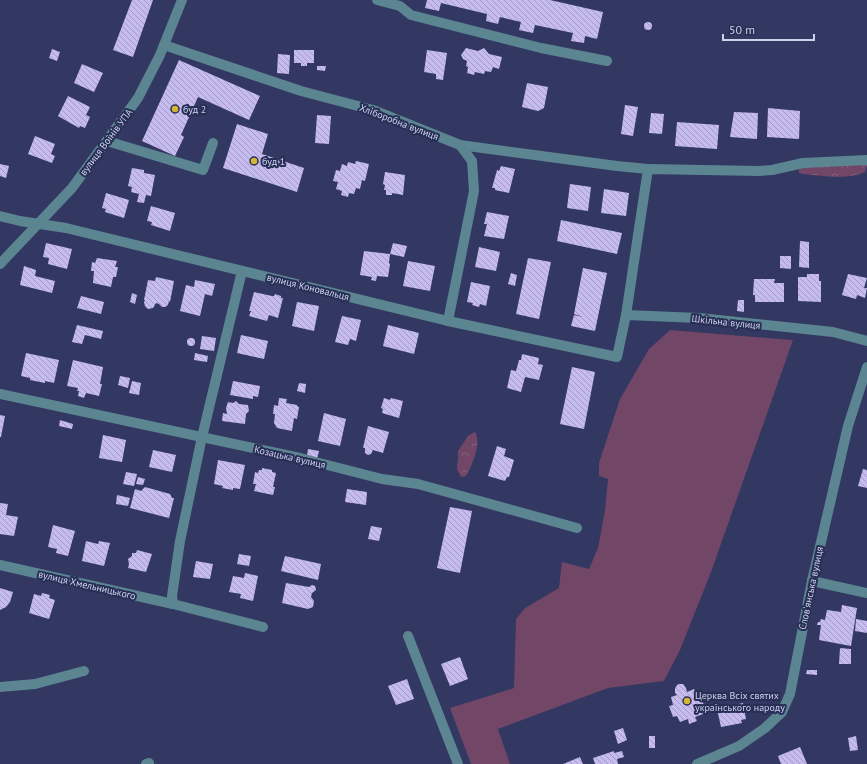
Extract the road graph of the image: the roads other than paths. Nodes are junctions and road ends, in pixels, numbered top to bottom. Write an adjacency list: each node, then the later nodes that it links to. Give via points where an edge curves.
1 (182, 0): 3 (street, вулиця Воїнів УПА)
2 (378, 0): 4 (street, via 400,6 411,16 541,48)
3 (164, 45): 5 (street, вулиця Воїнів УПА, via 138,98); 7 (street, Хліборобна вулиця, via 300,91 373,110)
4 (607, 61)
5 (106, 141): 6 (street, via 203,170); 11 (street, вулиця Воїнів УПА, via 72,188)
6 (213, 143)
7 (460, 145): 9 (street, Хліборобна вулиця); 15 (street, via 472,161 474,191)
8 (867, 160): 9 (street, Хліборобна вулиця, via 803,163 759,171)
9 (648, 169): 14 (street)
10 (0, 216): 11 (street, вулиця Коновальця)
11 (39, 223): 12 (street, вулиця Воїнів УПА); 13 (street, вулиця Коновальця)
12 (0, 264)
13 (242, 270): 15 (street, вулиця Коновальця); 19 (street)
14 (626, 315): 15 (street, вулиця Коновальця, via 617,357); 16 (street, Шкільна вулиця, via 699,318 833,332)
15 (448, 321)
16 (867, 341)
17 (867, 367): 22 (street, Словʼянська вулиця, via 848,426)
18 (0, 394): 19 (street, Козацька вулиця)
19 (202, 437): 20 (street, Козацька вулиця, via 418,484); 24 (street, via 180,540)
20 (577, 528)
21 (0, 565): 24 (street, вулиця Хмельницького)
22 (812, 581): 23 (street); 30 (street, Словʼянська вулиця, via 790,694 782,712 765,728 739,746)
23 (867, 593)
24 (173, 604): 25 (street, вулиця Хмельницького)
25 (263, 626)
26 (408, 636): 29 (street)
27 (84, 671): 28 (street, via 35,684)
28 (0, 688)
29 (458, 764)
30 (697, 764)

